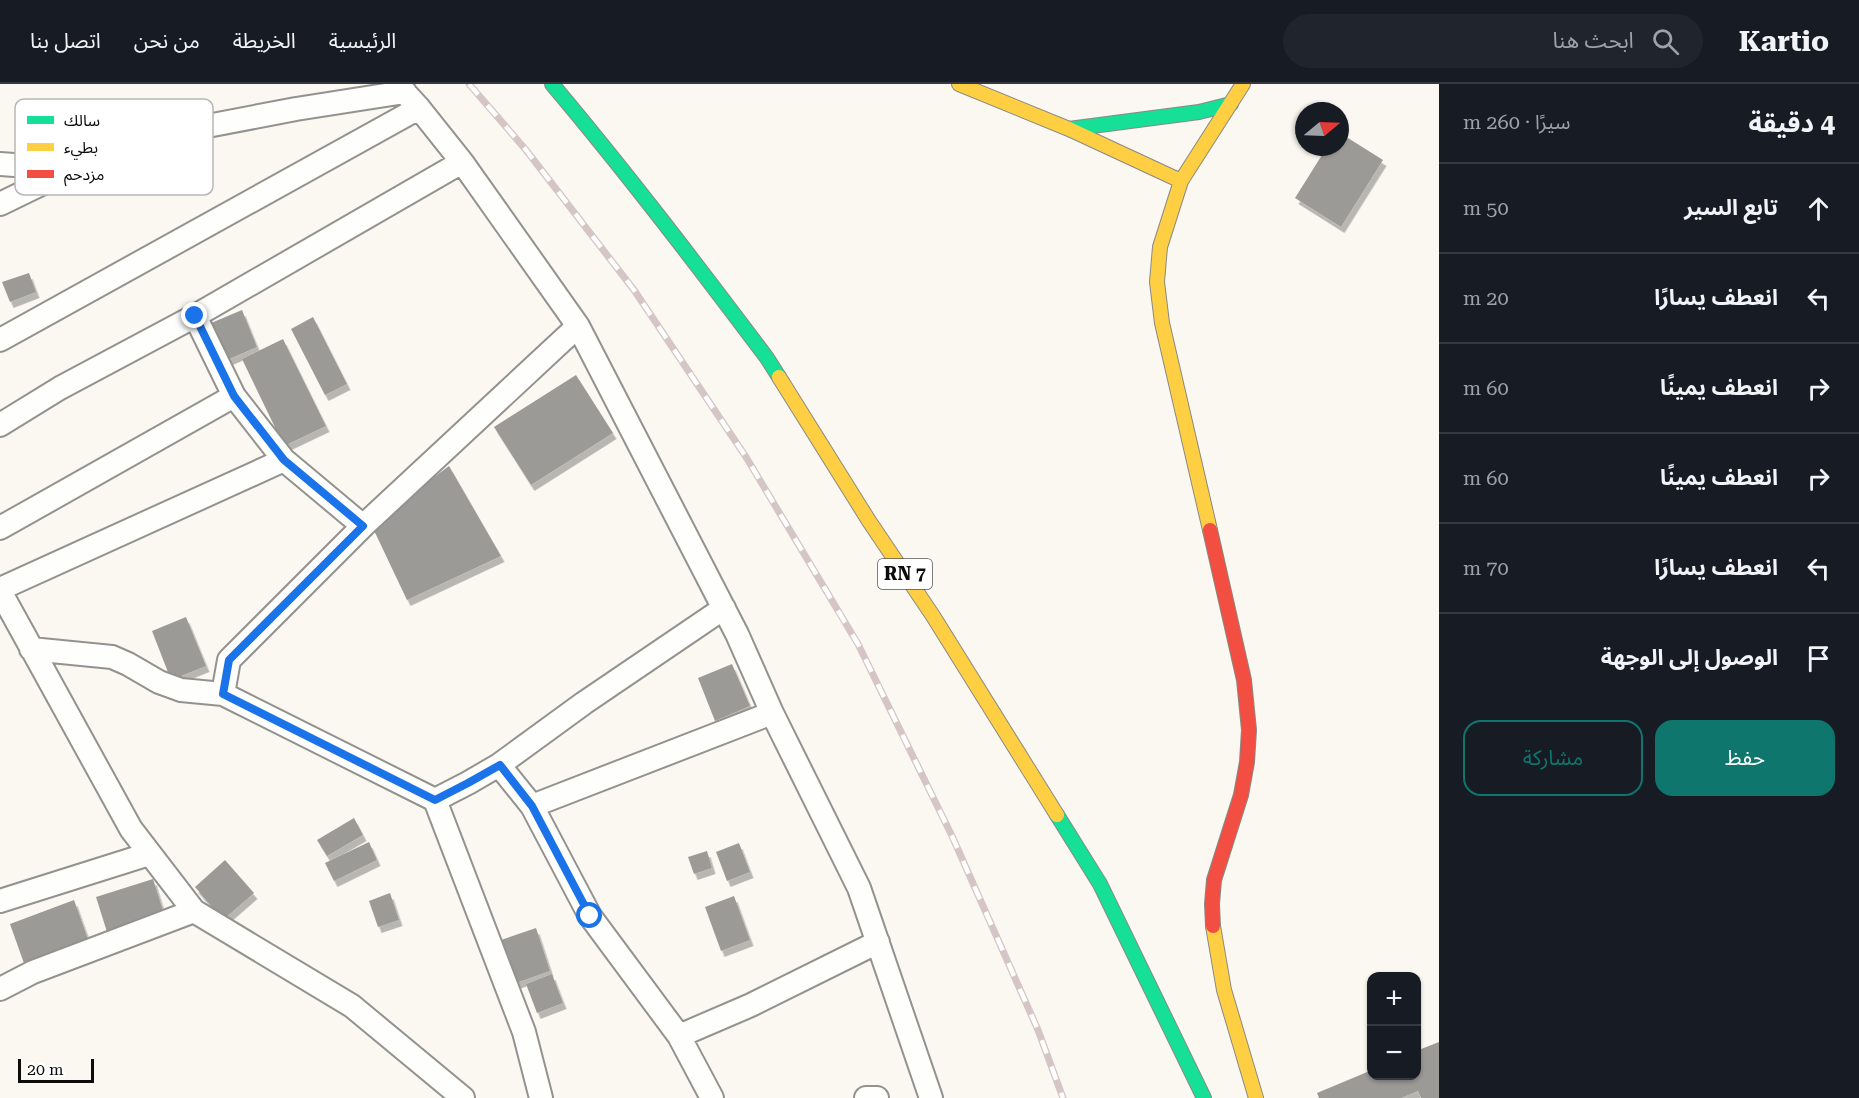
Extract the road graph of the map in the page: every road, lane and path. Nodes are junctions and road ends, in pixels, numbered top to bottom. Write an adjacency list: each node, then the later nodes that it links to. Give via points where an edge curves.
1 (552, 84): 44 (main road, RN 7, via 617,161 766,358 933,616 1100,884)
2 (959, 84): 7 (main road)
3 (1244, 84): 5 (main road)
4 (407, 94): 6 (street); 8 (street); 16 (street)
5 (1230, 104): 7 (main road, via 1199,112); 11 (main road)
6 (213, 125)
7 (1069, 129): 11 (main road)
8 (462, 162): 14 (street); 15 (street)
9 (0, 164): 10 (street)
10 (15, 165)
11 (1181, 181): 45 (main road, via 1160,247 1157,282 1162,324 1244,680 1249,730 1245,768 1236,815 1214,881 1212,908 1220,969)
12 (19, 195): 13 (street)
13 (0, 204)
14 (195, 316): 17 (street); 18 (street, via 60,388)
15 (578, 326): 20 (street); 23 (street)
16 (0, 340)
17 (234, 396): 19 (street); 21 (street)
18 (0, 425)
19 (284, 460): 20 (street); 22 (street)
20 (363, 526): 25 (street, via 229,660)
21 (0, 528)
22 (0, 590): 24 (street)
23 (724, 608): 26 (street); 27 (street)
24 (31, 649): 25 (street, via 112,657 181,690); 30 (street, via 131,829)
25 (223, 694): 28 (street)
26 (772, 713): 29 (street); 33 (street, via 860,888)
27 (500, 765): 28 (street); 29 (street)
28 (435, 800): 39 (street, via 524,1032)
29 (532, 806): 35 (street, via 590,916)
30 (149, 854): 31 (street); 32 (street)
31 (0, 901)
32 (194, 911): 34 (street, via 33,972); 36 (street, via 352,1006)
33 (878, 942): 35 (street); 43 (street)
34 (0, 989)
35 (680, 1036): 40 (street)
36 (431, 1072): 37 (street); 38 (street)
37 (436, 1098)
38 (463, 1098)
39 (541, 1098)
40 (712, 1098)
41 (866, 1098): 42 (street)
42 (878, 1098)
43 (932, 1098)
44 (1204, 1098)
45 (1256, 1098)

